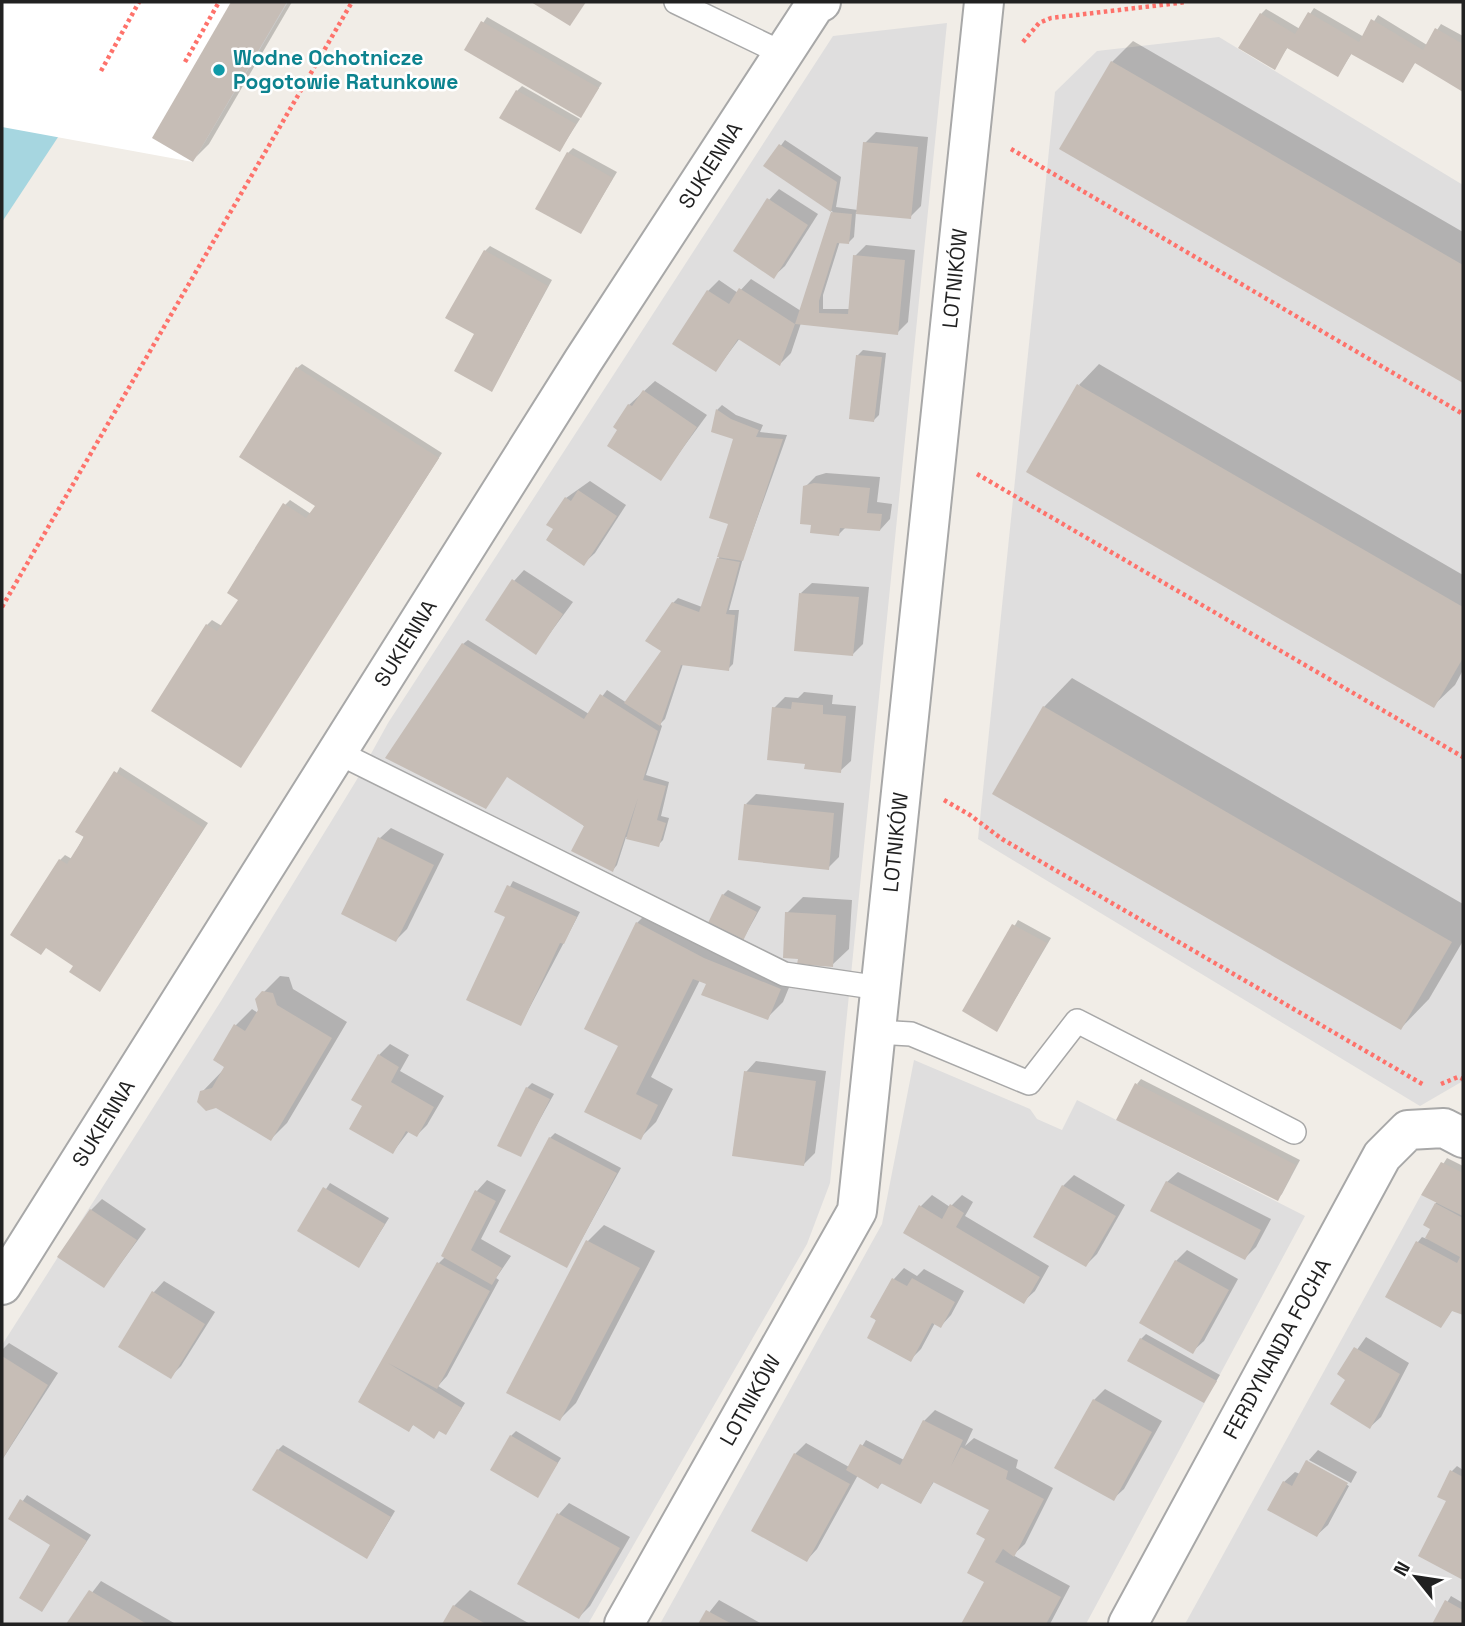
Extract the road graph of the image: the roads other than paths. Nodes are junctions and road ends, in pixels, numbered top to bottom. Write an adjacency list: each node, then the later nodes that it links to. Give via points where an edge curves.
1 (676, 2): 4 (lane)
2 (984, 2): 6 (street, LOTNIKÓW)
3 (818, 3): 4 (street, SUKIENNA)
4 (784, 54): 5 (street, SUKIENNA)
5 (337, 752): 6 (lane, via 784,974); 10 (street, SUKIENNA)
6 (880, 988): 7 (street, LOTNIKÓW)
7 (876, 1032): 8 (lane, via 911,1034 1029,1083 1076,1021); 11 (street, LOTNIKÓW, via 857,1211)
8 (1294, 1132)
9 (1463, 1138): 12 (street, FERDYNANDA FOCHA, via 1444,1128 1408,1130 1382,1156)
10 (2, 1285)
11 (624, 1624)
12 (1128, 1624)

